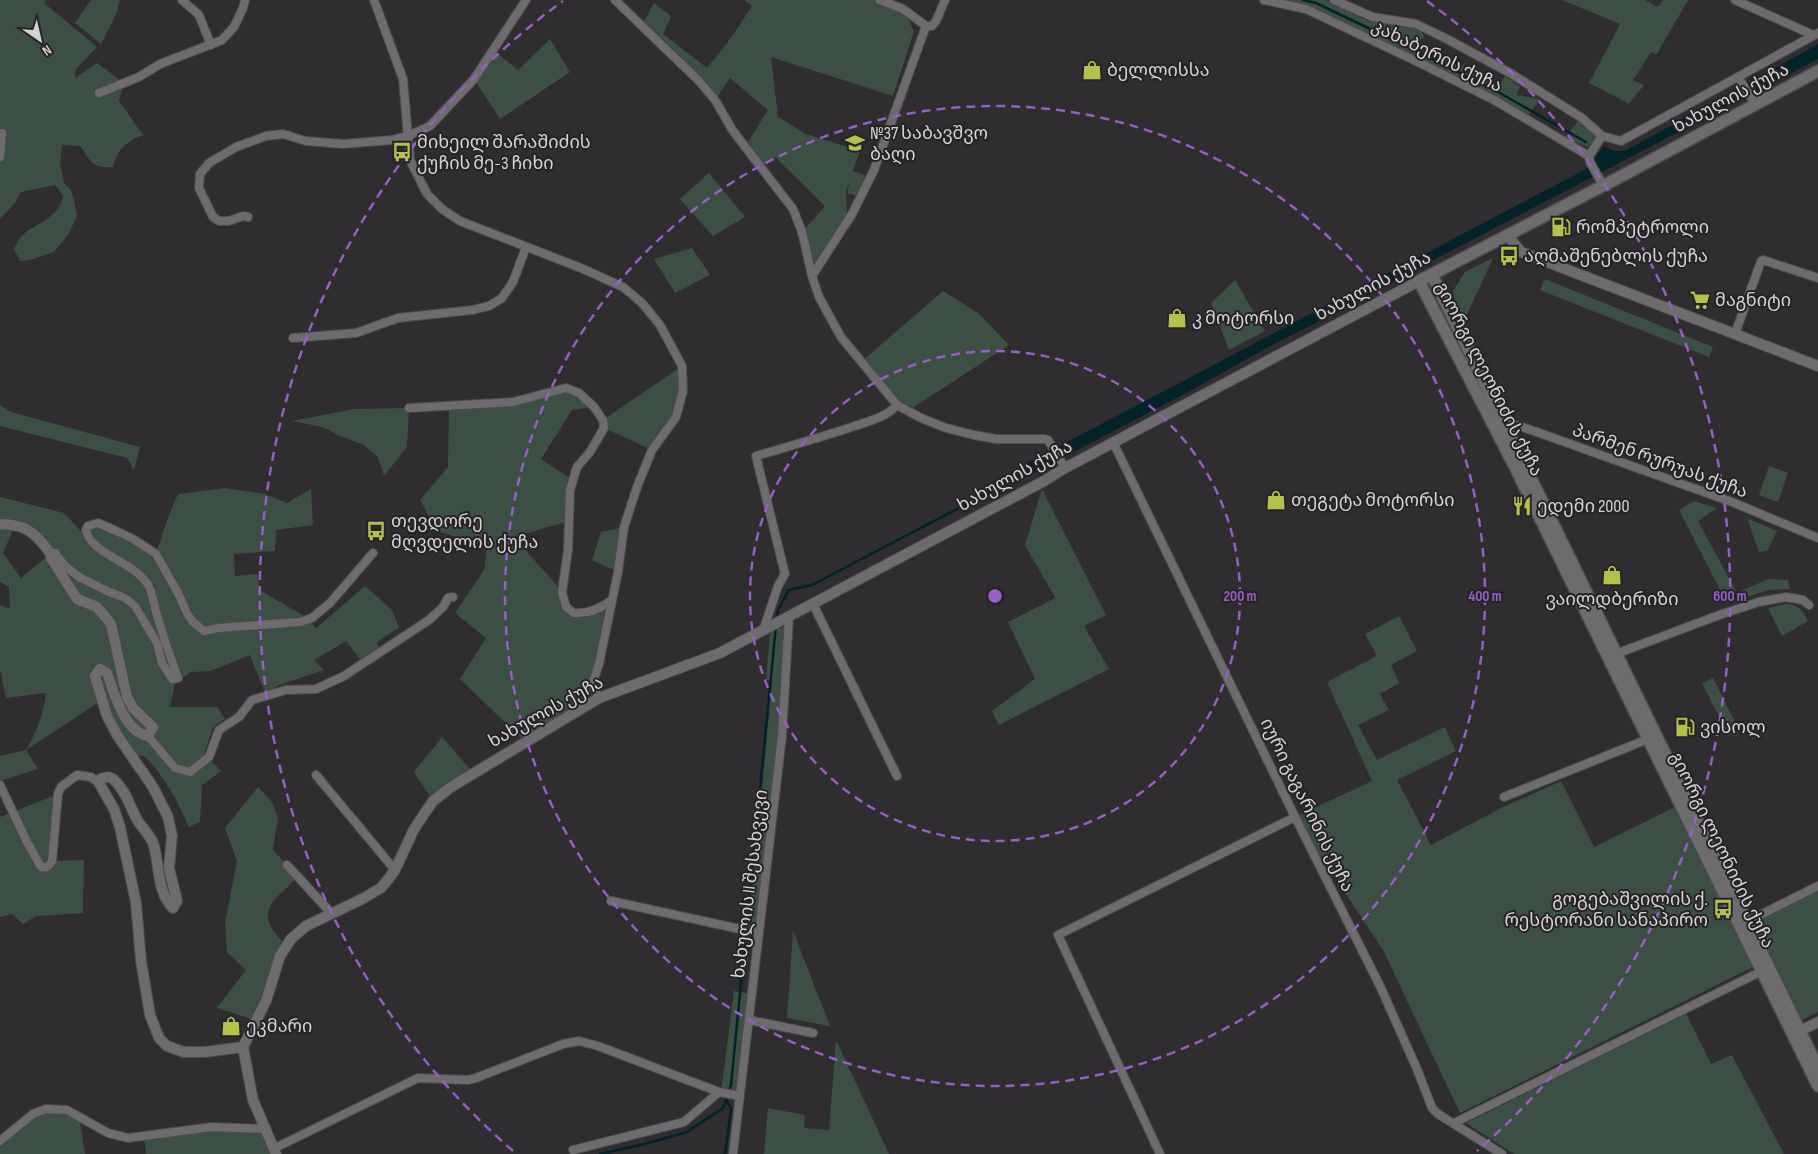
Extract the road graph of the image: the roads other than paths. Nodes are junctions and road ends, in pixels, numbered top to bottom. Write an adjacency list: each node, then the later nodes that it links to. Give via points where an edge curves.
1 (182, 0): 13 (street, via 199,15)
2 (245, 0): 13 (street, via 234,27 222,40)
3 (374, 0): 19 (street, via 403,79)
4 (526, 0): 19 (street, via 474,80 430,126)
5 (615, 0): 28 (street, via 699,81 793,209)
6 (880, 0): 11 (street, via 903,9)
7 (945, 0): 11 (street, via 936,21 932,26)
8 (1264, 0): 22 (street, კახაბერის ქუჩა, via 1306,10 1422,64 1494,100)
9 (1334, 0): 20 (street, კახაბერის ქუჩა, via 1373,17 1416,24 1447,39 1582,118)
10 (1736, 0): 12 (street)
11 (926, 26): 28 (street, via 874,170 852,214)
12 (1816, 34): 15 (street, ხახულის ქუჩა)
13 (211, 45): 16 (street, via 160,64)
14 (1818, 71): 17 (main road, ხახულის ქუჩა)
15 (1740, 80): 17 (street); 20 (street, ხახულის ქუჩა, via 1621,140)
16 (99, 94)
17 (1753, 100): 23 (main road, ხახულის ქუჩა)
18 (2, 133): 21 (street)
19 (408, 136): 24 (street, via 342,144 306,141 283,134 266,136 236,147 210,163 200,174 199,188 213,217 219,221); 26 (street, via 410,160 427,194 442,210 460,221)
20 (1602, 136): 22 (street)
21 (0, 157)
22 (1589, 159): 23 (street)
23 (1601, 181): 25 (main road, ხახულის ქუჩა)
24 (248, 217)
25 (1507, 234): 27 (main road, ხახულის ქუჩა); 31 (street, via 1521,252)
26 (526, 247): 32 (street, via 502,298 489,306 398,318 356,333); 45 (street, via 624,287 660,326 682,366 683,391 676,417 652,450 637,487 624,527)
27 (1432, 275): 30 (main road, ხახულის ქუჩა); 37 (main road, გიორგი ლეონიძის ქუჩა)
28 (812, 276): 34 (street, via 819,297 841,337)
29 (1818, 278): 31 (street, via 1760,261)
30 (1420, 282): 36 (main road, გიორგი ლეონიძის ქუჩა); 38 (street, ხახულის ქუჩა)
31 (1735, 334): 33 (street)
32 (293, 338)
33 (1818, 366)
34 (897, 405): 39 (street, via 921,418 974,436 996,440 1044,438); 49 (street, via 871,420 756,456 785,574 778,586)
35 (409, 408): 45 (street, via 513,402 566,388 580,393 603,420 604,428 577,467 570,490 568,550 562,592 566,606 574,614 586,614)
36 (1490, 416): 37 (street, პარმენ რურუას ქუჩა); 50 (main road, გიორგი ლეონიძის ქუჩა)
37 (1501, 420): 41 (street, პარმენ რურუას ქუჩა, via 1732,502); 50 (main road, გიორგი ლეონიძის ქუჩა)
38 (1113, 442): 39 (street, ხახულის ქუჩა); 59 (street, იური გაგარინის ქუჩა)
39 (1065, 468): 46 (street, ხახულის ქუჩა)
40 (0, 524): 43 (street, via 18,525 35,533)
41 (1818, 538)
42 (373, 553): 43 (street, via 330,603 312,618 204,632 187,613 156,554 98,523 88,526 89,541 131,567 148,586 178,678 172,679 162,663 157,643 135,606 125,598 79,577 55,552)
43 (51, 554): 52 (street, via 77,599 98,607 111,624 127,697 133,708 153,727)
44 (453, 597): 52 (street, via 448,598 429,620 344,676 316,689 286,690 252,700 239,717 219,730 209,757 190,772 174,768)
45 (611, 601): 51 (street, via 592,685)
46 (813, 604): 48 (street, ხახულის ქუჩა); 55 (street)
47 (1809, 605): 50 (street, via 1803,600 1786,597 1759,602)
48 (788, 618): 49 (street, ხახულის ქუჩა); 66 (street, ხახულის II შესახვევი, via 782,736)
49 (766, 629): 51 (street, ხახულის ქუჩა, via 720,653)
50 (1612, 656): 53 (main road, გიორგი ლეონიძის ქუჩა); 65 (main road, გიორგი ლეონიძის ქუჩა)
51 (599, 698): 61 (street, ხახულის ქუჩა, via 433,801 414,829)
52 (148, 736): 56 (street, via 137,732 122,714 107,673 100,669 95,676 107,716 153,787 168,817 172,836 169,868 177,901 173,908 166,902 161,887 153,841 113,778 100,779)
53 (1648, 739): 58 (street); 65 (main road, გიორგი ლეონიძის ქუჩა)
54 (316, 775): 61 (street)
55 (897, 776)
56 (99, 783): 57 (street, via 77,775 60,787 52,861 45,868 41,867 27,842); 72 (street, via 120,827 136,902 150,1015 159,1038 167,1046 184,1052)
57 (0, 785)
58 (1504, 797)
59 (1295, 817): 77 (street, იური გაგარინის ქუჩა, via 1380,986 1432,1108); 83 (street, via 1058,935)
60 (288, 865): 64 (street)
61 (395, 870): 64 (street, ხახულის ქუჩა, via 382,887)
62 (1818, 886): 65 (street)
63 (611, 901): 66 (street)
64 (332, 914): 72 (street, ხახულის ქუჩა, via 306,926 291,939 280,956 266,1001)
65 (1743, 924): 67 (main road, გიორგი ლეონიძის ქუჩა); 71 (main road, გიორგი ლეონიძის ქუჩა)
66 (760, 932): 68 (street, ხახულის II შესახვევი)
67 (1762, 971): 71 (main road, გიორგი ლეონიძის ქუჩა); 77 (street)
68 (749, 1020): 70 (street); 76 (street, ხახულის II შესახვევი)
69 (1818, 1022): 71 (street)
70 (813, 1032)
71 (1796, 1033): 73 (main road, გიორგი ლეონიძის ქუჩა); 74 (main road, გიორგი ლეონიძის ქუჩა)
72 (243, 1047): 78 (street, via 251,1094)
73 (1818, 1068)
74 (1818, 1086)
75 (720, 1092): 76 (street); 80 (street, via 684,1122); 81 (street, via 579,1040 468,1080 418,1078)
76 (740, 1096): 82 (street, ხახულის II შესახვევი)
77 (1454, 1123): 84 (street, იური გაგარინის ქუჩა)
78 (264, 1129): 79 (street, via 212,1127 128,1138 108,1133 67,1110 46,1109 33,1114); 81 (street)
79 (0, 1141)
80 (572, 1150)
81 (274, 1152)
82 (733, 1154)
83 (1160, 1154)
84 (1502, 1154)

